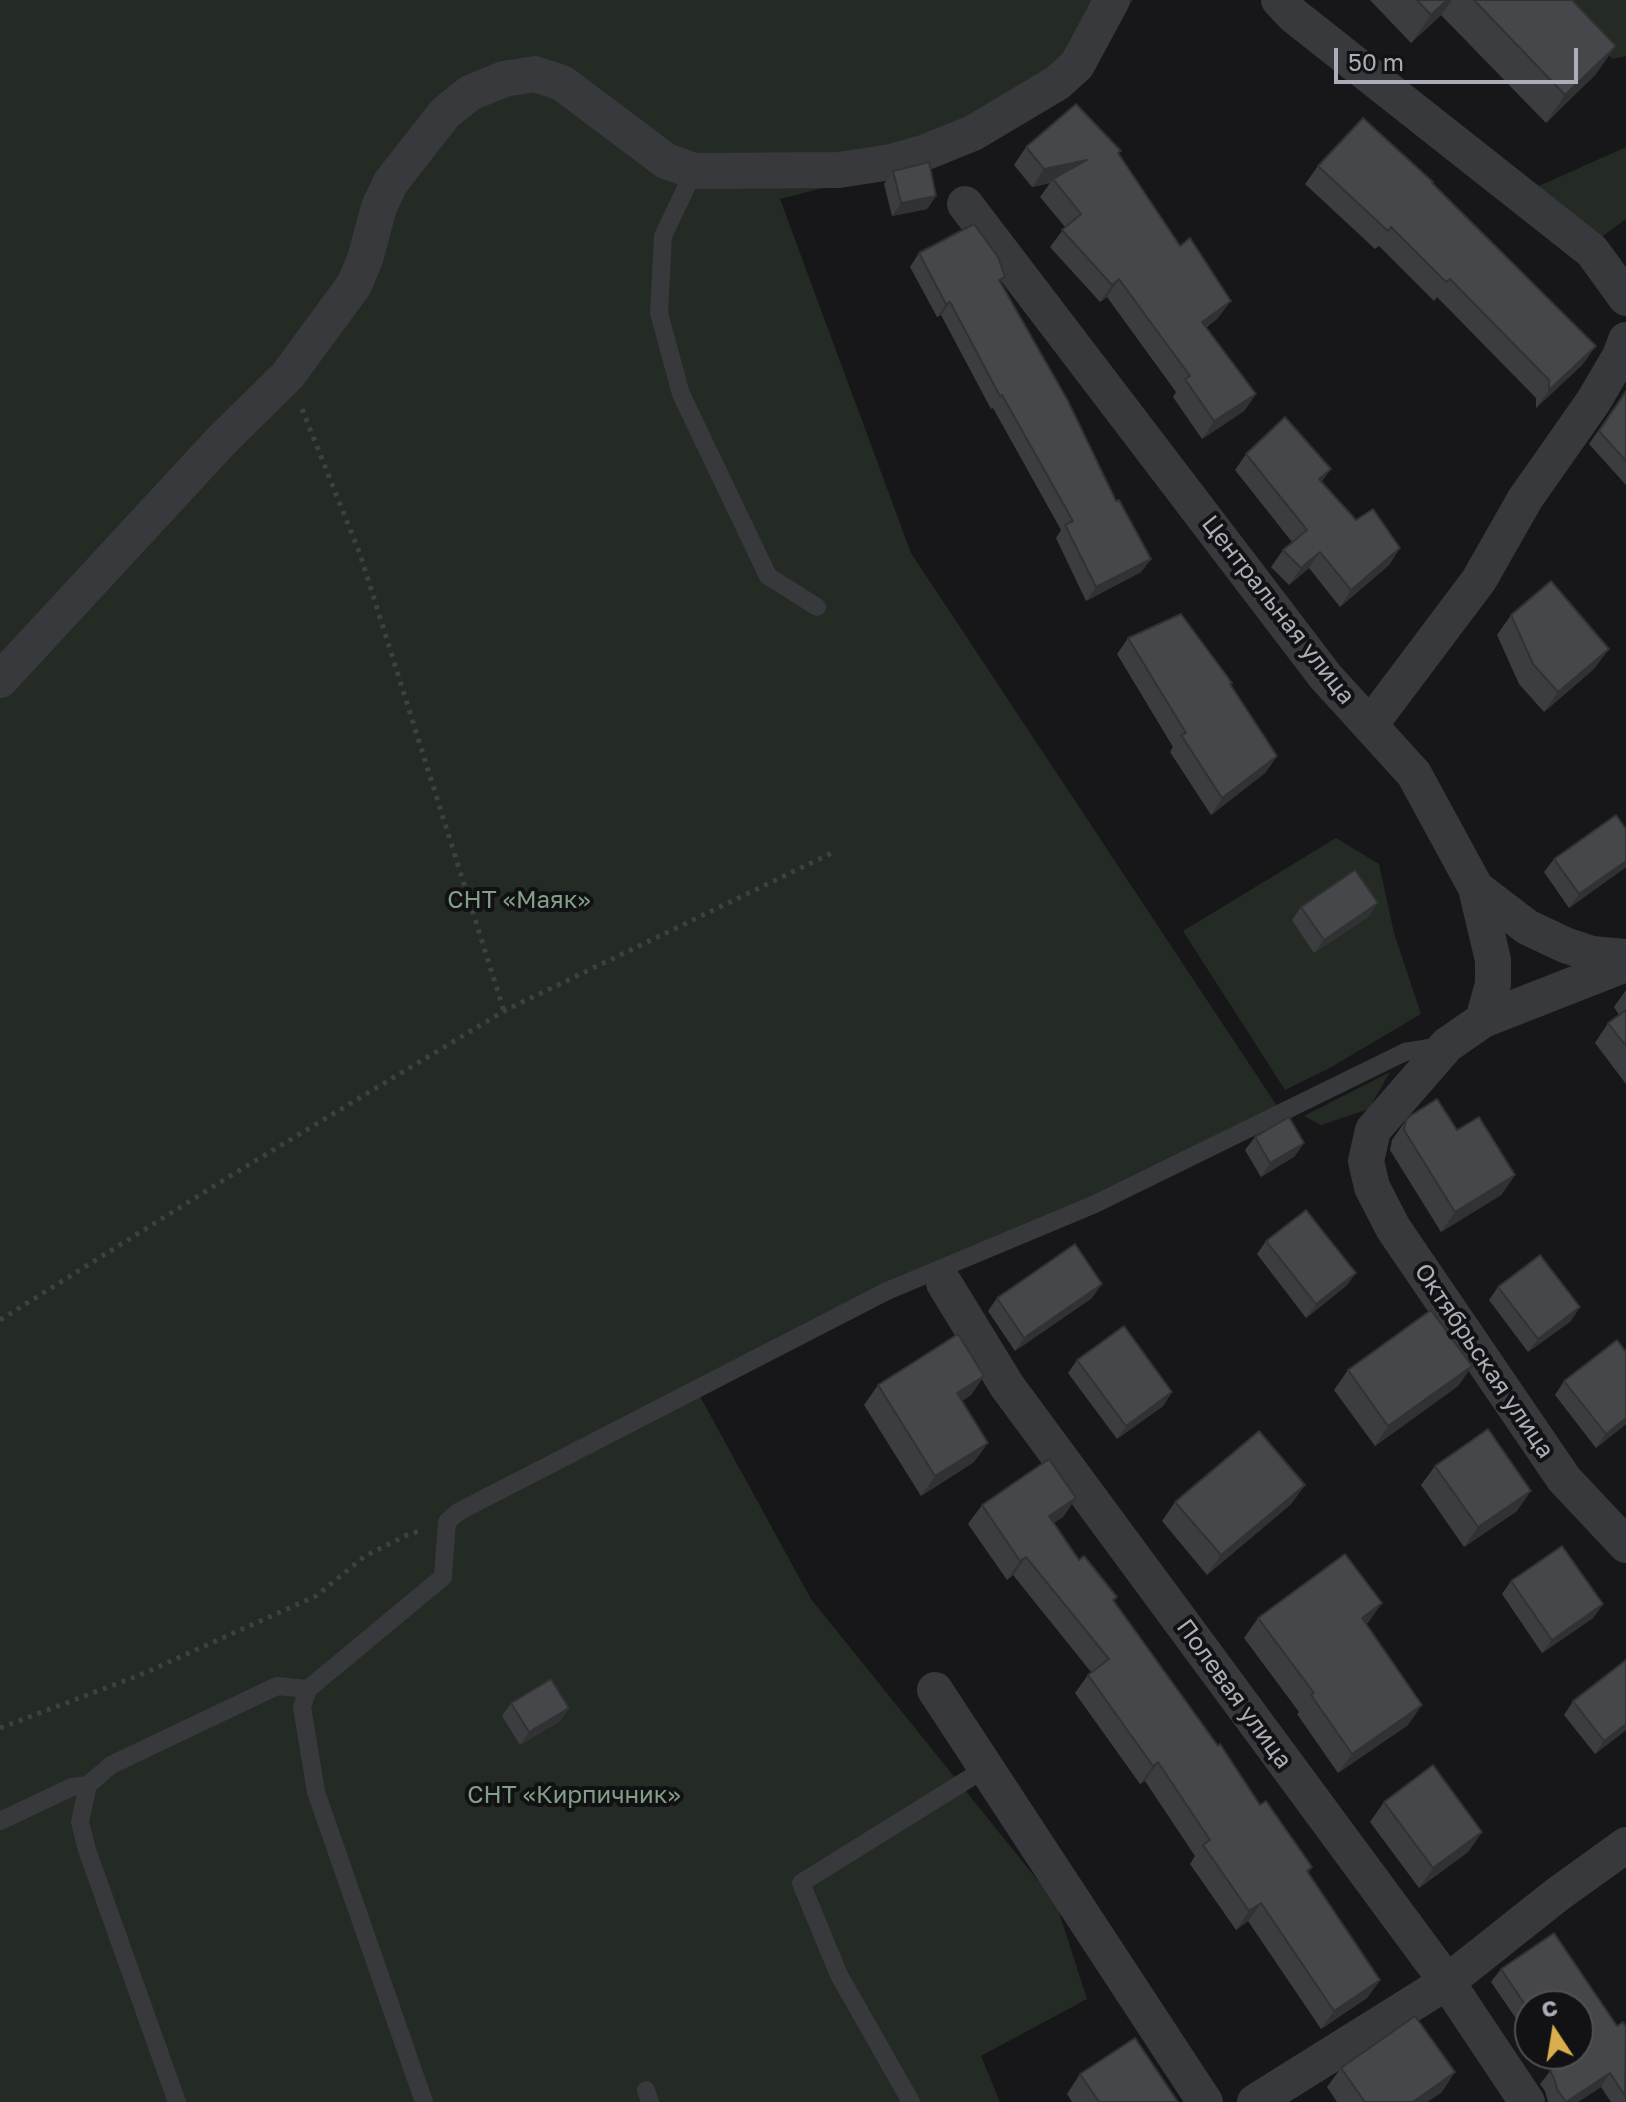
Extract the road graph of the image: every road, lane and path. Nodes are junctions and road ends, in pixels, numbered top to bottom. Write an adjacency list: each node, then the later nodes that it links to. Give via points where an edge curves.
1 (1112, 0): 3 (street, via 1077,65 1057,83 973,133 891,162 839,170)
2 (1279, 0): 5 (street, via 1592,251)
3 (694, 171): 7 (street, via 666,161 562,83 535,74 470,93 445,113 391,182 354,285); 8 (lane, via 663,236 659,313 681,394 768,576)
4 (965, 204): 10 (street, Центральная улица, via 1325,676)
5 (1626, 298)
6 (1626, 340): 10 (street, via 1593,402 1525,499 1479,580)
7 (288, 375): 9 (street); 15 (path, via 360,554)
8 (817, 607)
9 (0, 680)
10 (1370, 725): 12 (street, Центральная улица, via 1414,774)
11 (836, 851): 15 (path)
12 (1476, 888): 13 (street, Центральная улица, via 1527,927 1565,945); 16 (street, via 1493,960)
13 (1626, 957)
14 (1626, 964): 16 (street)
15 (504, 1011): 19 (path)
16 (1483, 1020): 17 (street)
17 (1447, 1045): 18 (lane, via 1405,1052); 21 (street, Октябрьская улица, via 1373,1130 1366,1161 1372,1187 1393,1228 1564,1479)
18 (940, 1276): 20 (lane, via 887,1291 485,1497); 29 (street, Полевая улица, via 1007,1386)
19 (0, 1320)
20 (447, 1522): 22 (lane, via 443,1577); 24 (path, via 365,1556 316,1596 140,1675)
21 (1626, 1545)
22 (308, 1689): 26 (lane, via 277,1686 111,1765); 31 (lane, via 302,1707 316,1792)
23 (935, 1690): 25 (street)
24 (0, 1728)
25 (986, 1768): 32 (lane, via 801,1883 839,1975); 33 (street)
26 (88, 1785): 27 (lane, via 72,1787); 30 (lane, via 80,1822 87,1850)
27 (0, 1821)
28 (1626, 1845): 29 (street)
29 (1447, 1982): 34 (street); 35 (street, Полевая улица)
30 (177, 2102)
31 (424, 2102)
32 (911, 2102)
33 (1205, 2102)
34 (1255, 2102)
35 (1527, 2102)

